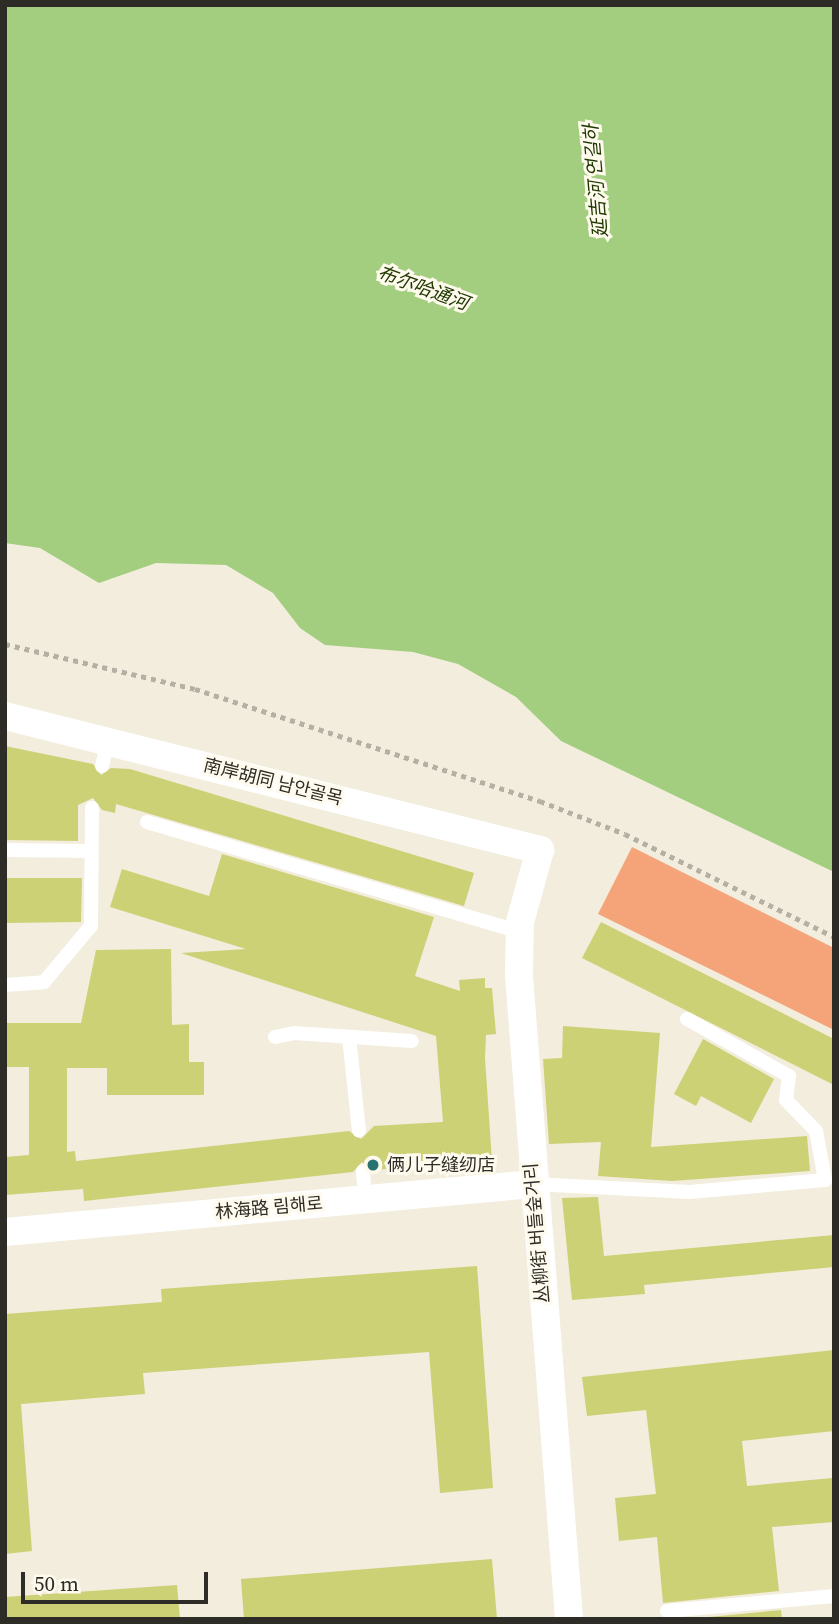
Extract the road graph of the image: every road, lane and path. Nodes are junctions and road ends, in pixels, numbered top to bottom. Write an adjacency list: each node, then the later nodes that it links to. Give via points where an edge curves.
1 (5, 644): 9 (path, via 195,689 540,801 625,834)
2 (5, 716): 6 (street, 南岸胡同 남안골목, via 105,753)
3 (92, 808): 7 (lane)
4 (148, 822): 8 (lane)
5 (5, 850): 7 (lane)
6 (540, 850): 8 (street, 丛柳街 버들숲거리)
7 (91, 851): 10 (lane, via 88,931 40,985)
8 (520, 932): 17 (street, 丛柳街 버들숲거리)
9 (834, 937)
10 (5, 985)
11 (687, 1019): 17 (lane, via 789,1076 786,1100 816,1131 825,1180 690,1192)
12 (275, 1037): 13 (lane)
13 (349, 1037): 14 (lane); 15 (lane)
14 (412, 1041)
15 (359, 1130)
16 (363, 1171): 18 (lane)
17 (533, 1184): 18 (street, 林海路 림해로); 22 (street, 丛柳街 버들숲거리)
18 (365, 1200): 19 (street, 林海路 림해로)
19 (5, 1232)
20 (834, 1596): 21 (lane)
21 (667, 1611)
22 (569, 1619)

